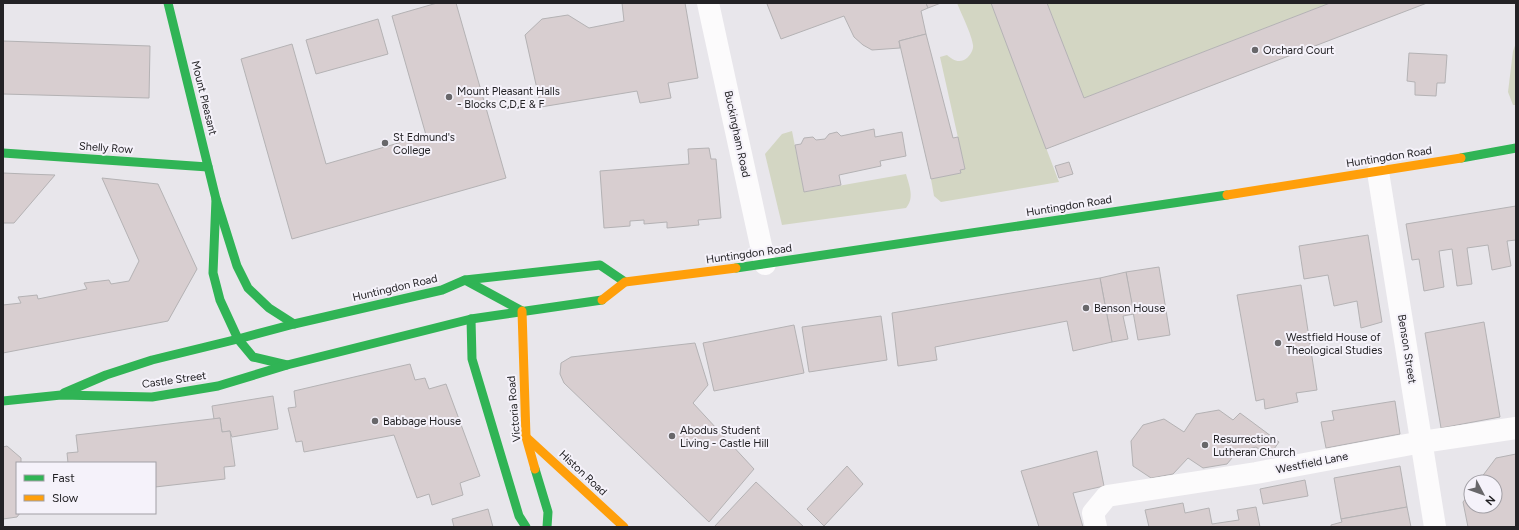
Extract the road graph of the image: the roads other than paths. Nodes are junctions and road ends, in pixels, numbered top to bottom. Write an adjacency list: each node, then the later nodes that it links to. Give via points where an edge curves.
1 (168, 3): 5 (main road, Mount Pleasant)
2 (708, 3): 8 (street, Buckingham Road)
3 (1516, 148): 6 (main road, Huntingdon Road)
4 (3, 153): 5 (main road, Shelly Row)
5 (208, 167): 7 (main road, Mount Pleasant)
6 (1378, 172): 8 (main road, Huntingdon Road); 22 (street, Benson Street)
7 (216, 199): 15 (main road, Mount Pleasant, via 237,266 248,288 269,308); 16 (main road, Mount Pleasant, via 213,273 220,300)
8 (765, 264): 11 (main road, Huntingdon Road)
9 (511, 275): 10 (main road, Huntingdon Road); 11 (main road, Huntingdon Road, via 600,265); 12 (main road)
10 (465, 280): 12 (main road); 15 (main road, Huntingdon Road, via 442,290)
11 (625, 282): 13 (main road, via 602,300)
12 (497, 290): 13 (main road); 14 (main road)
13 (522, 311): 14 (main road); 21 (main road, Victoria Road)
14 (471, 318): 17 (main road); 23 (main road, Victoria Road, via 472,359 519,516)
15 (294, 324): 16 (main road, Huntingdon Road)
16 (238, 339): 17 (main road, Mount Pleasant, via 253,357); 18 (main road, Castle Street, via 112,372)
17 (287, 365): 18 (main road, Castle Street, via 218,386 152,397)
18 (61, 395): 19 (main road, Castle Street)
19 (3, 401)
20 (1516, 428): 22 (street, Westfield Lane)
21 (526, 437): 24 (main road, Victoria Road, via 548,512); 25 (main road, Histon Road)
22 (1422, 442): 26 (street, Westfield Lane, via 1256,474 1107,496 1093,513); 27 (street, Benson Street)
23 (526, 527)
24 (547, 527)
25 (624, 527)
26 (1096, 527)
27 (1435, 527)

